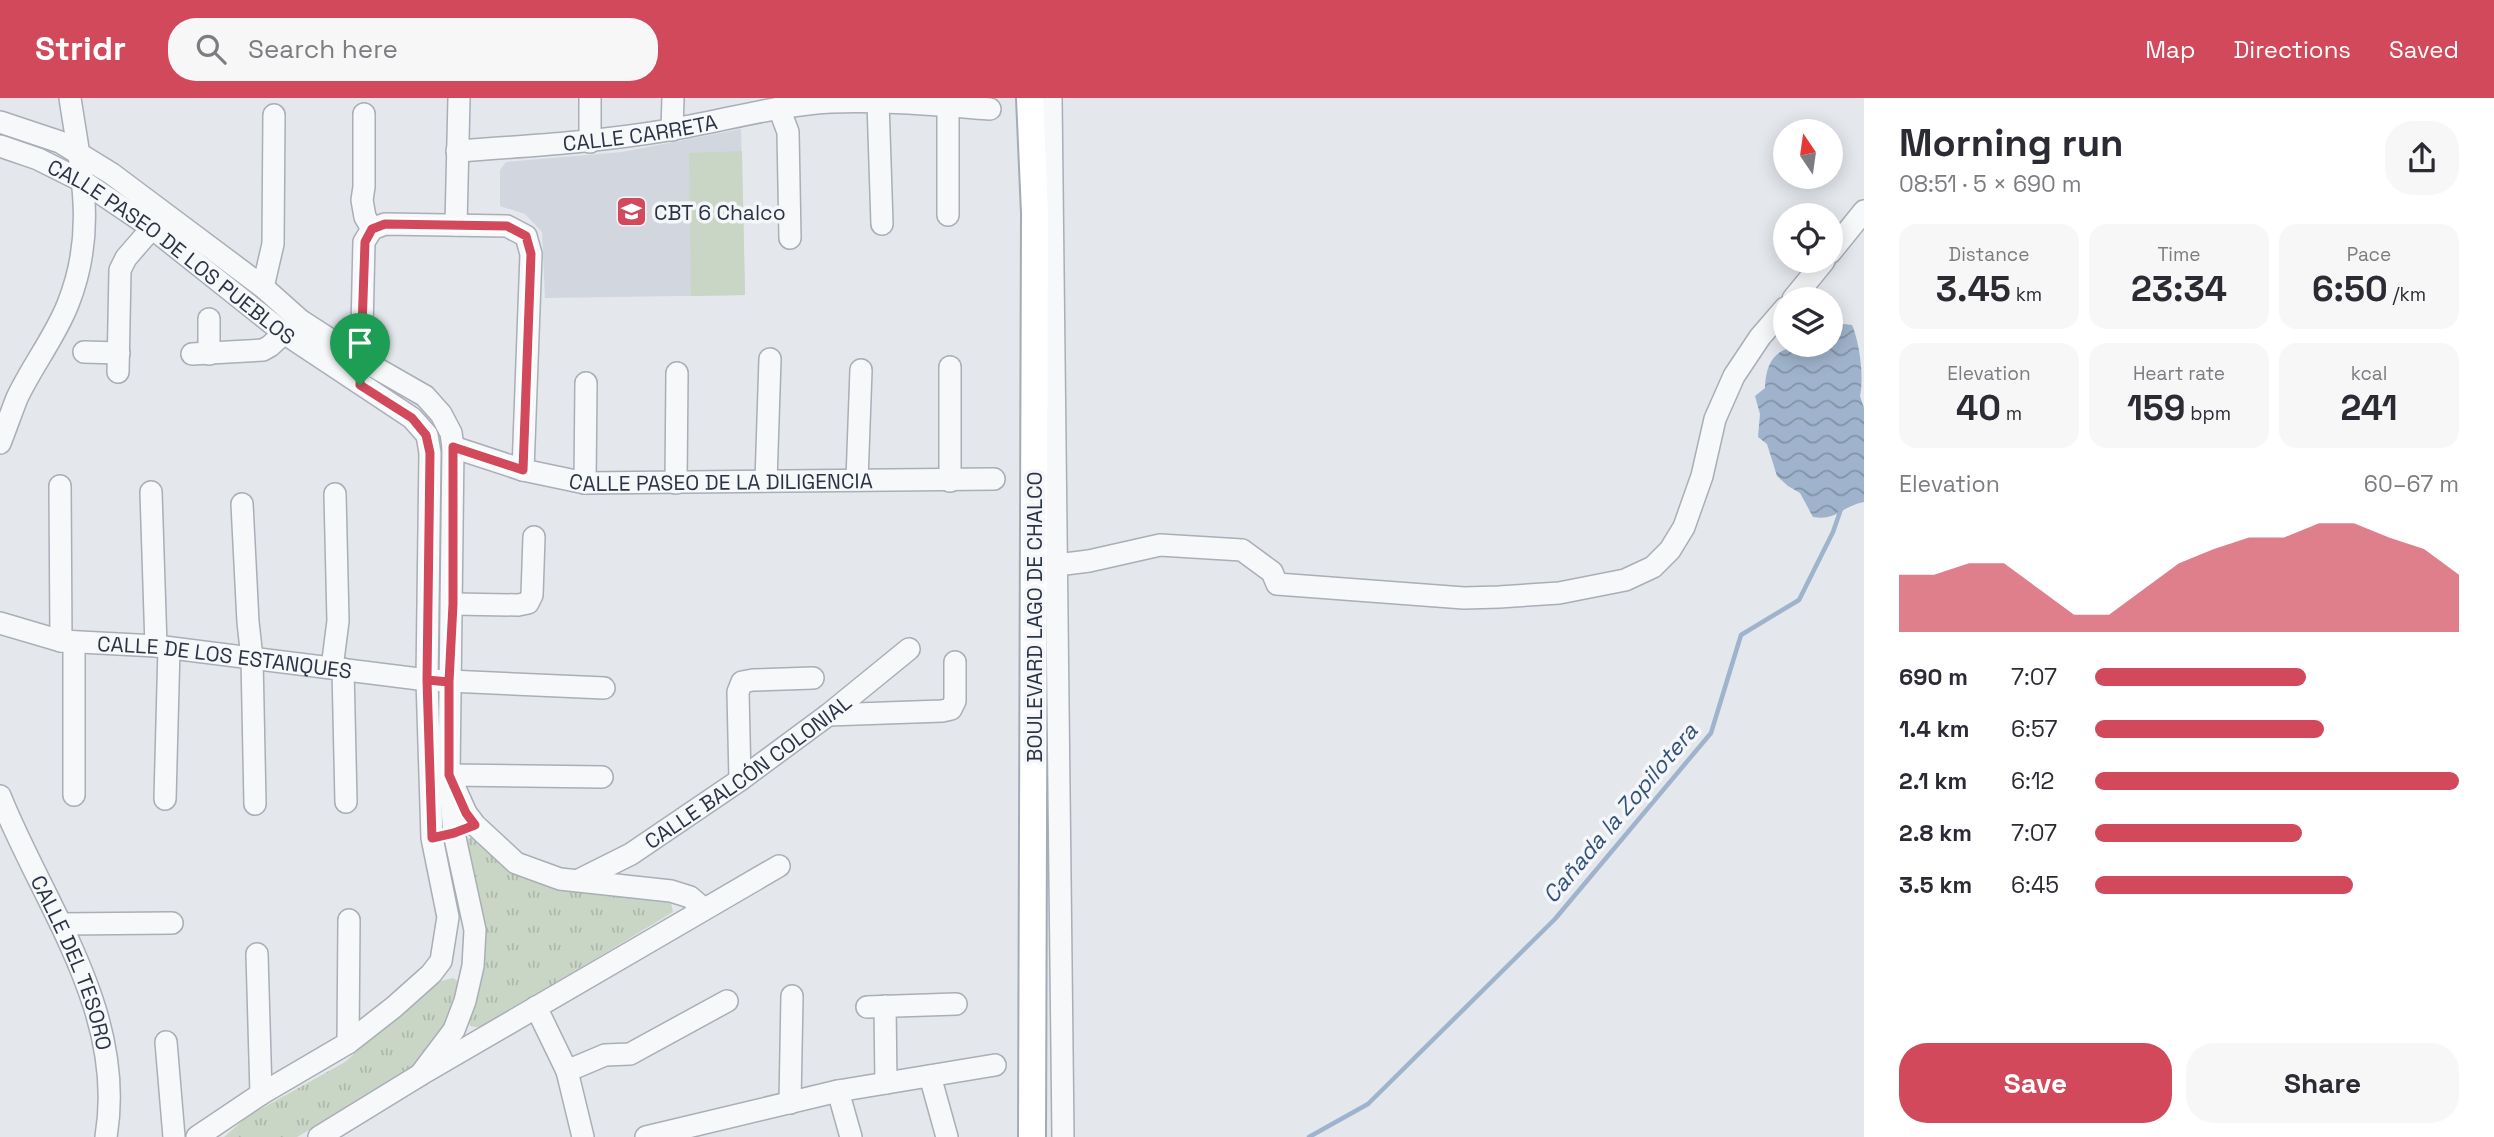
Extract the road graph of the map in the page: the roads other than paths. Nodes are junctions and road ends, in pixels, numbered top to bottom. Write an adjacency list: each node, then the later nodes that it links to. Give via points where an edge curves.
1 (70, 98): 18 (street)
2 (459, 98): 17 (street)
3 (590, 98): 15 (street)
4 (673, 98): 14 (street)
5 (1030, 98): 112 (main road, BOULEVARD LAGO DE CHALCO, via 1035,213)
6 (1051, 98): 56 (street)
7 (878, 102): 8 (street, CALLE CARRETA); 9 (street, CALLE CARRETA); 22 (street)
8 (770, 105): 14 (street, CALLE CARRETA); 27 (street, via 788,132)
9 (947, 106): 10 (street, CALLE CARRETA); 21 (street)
10 (990, 109)
11 (274, 114): 29 (street, via 273,244)
12 (364, 114): 25 (street, via 362,200)
13 (0, 122): 18 (street, via 60,142)
14 (672, 130): 15 (street, CALLE CARRETA)
15 (590, 142): 17 (street, CALLE CARRETA)
16 (0, 146): 19 (street, CALLE PASEO DE LOS PUEBLOS)
17 (457, 151): 23 (street)
18 (78, 153): 19 (street); 29 (street, via 113,174)
19 (84, 182): 24 (street, CALLE PASEO DE LOS PUEBLOS); 42 (street, via 80,266 68,305 17,398)
20 (1864, 211): 26 (street)
21 (948, 215)
22 (882, 224)
23 (456, 225): 25 (street, via 385,224); 44 (street, via 507,226 526,236 531,254)
24 (152, 228): 33 (street, CALLE PASEO DE LOS PUEBLOS); 34 (street, via 120,270 118,362)
25 (372, 229): 36 (street, via 365,242)
26 (1843, 237)
27 (790, 238)
28 (1814, 273): 30 (street)
29 (263, 287): 36 (street, via 300,320)
30 (1803, 287)
31 (209, 319): 33 (street, via 201,354 262,350)
32 (1773, 322): 56 (street, via 1734,376 1715,419 1684,527 1653,567 1625,580 1559,593 1464,598 1277,584 1272,572 1242,550 1160,545)
33 (284, 333): 41 (street, CALLE PASEO DE LOS PUEBLOS)
34 (84, 352)
35 (770, 359): 47 (street)
36 (362, 360): 41 (street); 43 (street, via 425,396 441,414)
37 (950, 367): 48 (street)
38 (861, 370): 46 (street)
39 (677, 373): 50 (street)
40 (586, 383): 49 (street)
41 (360, 385): 66 (street, CALLE PASEO DE LOS PUEBLOS, via 412,418 426,435 430,453)
42 (0, 443)
43 (453, 447): 44 (street, CALLE PASEO DE LA DILIGENCIA); 57 (street)
44 (523, 470): 49 (street, CALLE PASEO DE LA DILIGENCIA)
45 (994, 479): 48 (street, CALLE PASEO DE LA DILIGENCIA)
46 (857, 480): 47 (street, CALLE PASEO DE LA DILIGENCIA); 48 (street, CALLE PASEO DE LA DILIGENCIA)
47 (766, 481): 50 (street, CALLE PASEO DE LA DILIGENCIA)
48 (950, 481)
49 (585, 483): 50 (street, CALLE PASEO DE LA DILIGENCIA)
50 (676, 483)
51 (60, 486): 59 (street)
52 (151, 492): 60 (street)
53 (335, 495): 64 (street)
54 (242, 504): 62 (street)
55 (534, 537): 57 (street, via 528,603)
56 (1057, 565): 113 (street)
57 (453, 604): 67 (street)
58 (0, 623): 59 (street, CALLE DE LOS ESTANQUES)
59 (67, 641): 60 (street, CALLE DE LOS ESTANQUES); 74 (street)
60 (162, 647): 62 (street, CALLE DE LOS ESTANQUES); 75 (street)
61 (909, 649): 69 (street, CALLE BALCÓN COLONIAL)
62 (252, 658): 64 (street, CALLE DE LOS ESTANQUES); 77 (street)
63 (954, 662): 69 (street, via 951,709)
64 (337, 669): 66 (street, CALLE DE LOS ESTANQUES); 76 (street)
65 (813, 678): 72 (street, via 742,682 738,692)
66 (427, 680): 67 (street, CALLE DE LOS ESTANQUES); 80 (street, CALLE PASEO DE LOS PUEBLOS)
67 (449, 682): 68 (street, CALLE DE LOS ESTANQUES); 70 (street)
68 (604, 688)
69 (828, 715): 72 (street, CALLE BALCÓN COLONIAL)
70 (449, 775): 71 (street); 78 (street); 79 (street)
71 (602, 777)
72 (740, 780): 82 (street, CALLE BALCÓN COLONIAL, via 631,854)
73 (0, 796): 86 (street, CALLE DEL TESORO)
74 (74, 796)
75 (165, 799)
76 (346, 802)
77 (255, 804)
78 (475, 825): 79 (street); 82 (street, via 516,863 560,879)
79 (454, 833): 80 (street); 89 (street, via 475,930)
80 (432, 838): 88 (street, CALLE PASEO DE LOS PUEBLOS, via 448,917)
81 (779, 866): 83 (street)
82 (578, 880): 83 (street, via 671,891 690,897)
83 (704, 909): 93 (street)
84 (349, 920): 95 (street)
85 (173, 923): 86 (street)
86 (61, 924): 104 (street, CALLE DEL TESORO, via 103,1033 109,1079)
87 (257, 954): 102 (street)
88 (441, 961): 89 (street); 95 (street)
89 (473, 966): 98 (street, via 454,1030)
90 (792, 996): 103 (street)
91 (727, 1001): 97 (street, via 630,1054 605,1055)
92 (956, 1004): 100 (street, via 876,1007)
93 (536, 1007): 97 (street); 98 (street)
94 (166, 1042): 105 (street)
95 (348, 1043): 102 (street)
96 (995, 1065): 99 (street)
97 (567, 1071): 108 (street)
98 (420, 1075): 107 (street)
99 (930, 1076): 100 (street); 111 (street)
100 (886, 1083): 101 (street)
101 (838, 1091): 103 (street); 110 (street)
102 (261, 1094): 106 (street)
103 (790, 1103): 109 (street)
104 (106, 1137)
105 (174, 1137)
106 (197, 1137)
107 (319, 1137)
108 (583, 1137)
109 (646, 1137)
110 (851, 1137)
111 (947, 1137)
112 (1032, 1137)
113 (1063, 1137)

